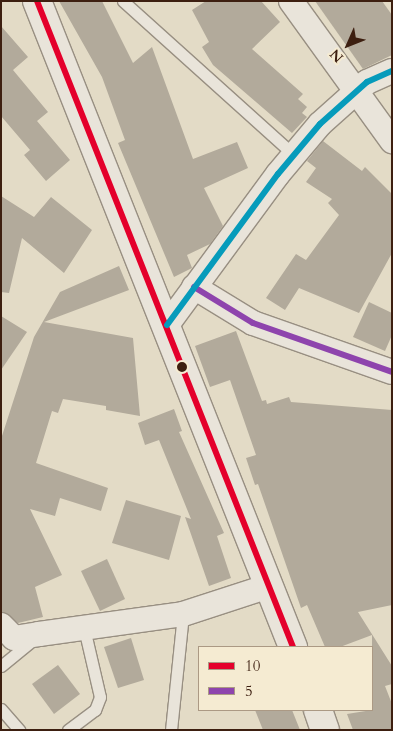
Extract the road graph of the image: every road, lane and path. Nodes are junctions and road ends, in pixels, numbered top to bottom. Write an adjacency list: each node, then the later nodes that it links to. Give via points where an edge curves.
1 (38, 1): 9 (street)
2 (123, 1): 7 (lane)
3 (291, 1): 5 (street)
4 (392, 71): 5 (street)
5 (357, 91): 6 (street); 7 (street, via 320,124)
6 (392, 141)
7 (294, 155): 8 (street, via 207,274)
8 (194, 287): 9 (street); 10 (street, via 253,323)
9 (166, 325): 11 (street)
10 (392, 372)
11 (269, 586): 12 (street); 16 (street)
12 (183, 614): 14 (street); 22 (lane)
13 (1, 625): 15 (street, via 14,638)
14 (84, 628): 15 (street); 21 (lane, via 100,697 95,710)
15 (39, 634): 17 (lane)
16 (293, 646)
17 (1, 666)
18 (1, 709): 20 (lane)
19 (318, 711): 23 (street)
20 (19, 730)
21 (68, 730)
22 (170, 730)
23 (325, 730)

